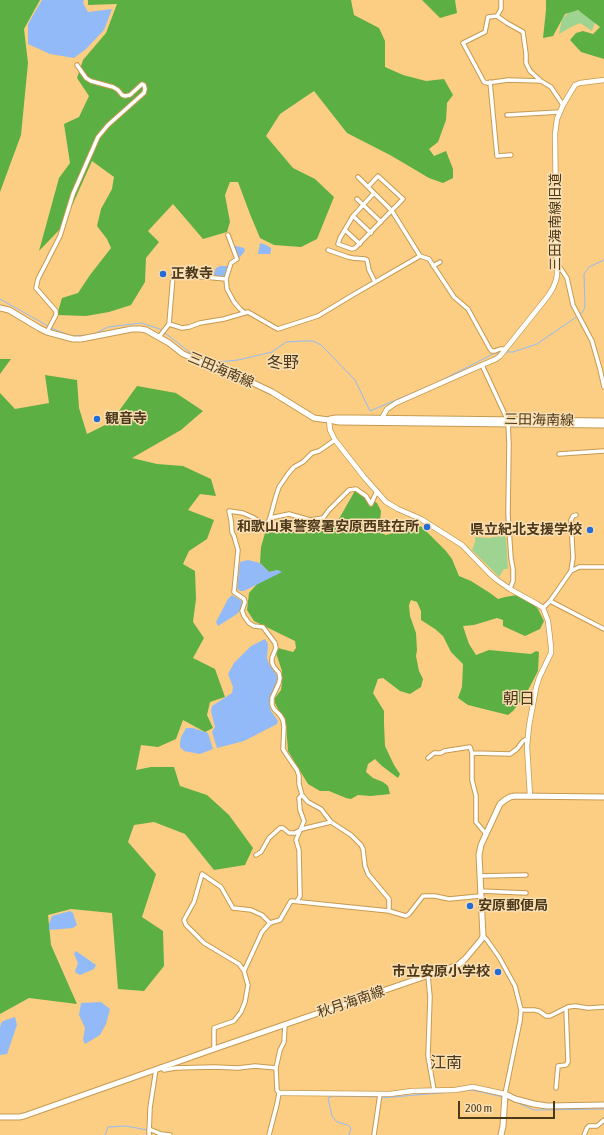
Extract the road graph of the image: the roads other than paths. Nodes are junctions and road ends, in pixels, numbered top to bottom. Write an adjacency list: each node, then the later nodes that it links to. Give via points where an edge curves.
1 (501, 0): 2 (street, via 501,9)
2 (497, 16): 5 (street, via 523,32 526,63 530,71); 6 (street, via 488,17 485,32 463,43 484,82)
3 (77, 65): 33 (street, via 86,78 114,88 122,95 130,95 142,84 145,89 144,93 98,137 73,194 60,236 38,279 36,288 56,311)
4 (604, 80): 7 (street, 三田海南線旧道, via 575,85)
5 (541, 81): 6 (street); 7 (street, via 551,87)
6 (490, 82): 10 (street, via 497,156)
7 (563, 105): 8 (street, 三田海南線旧道)
8 (560, 112): 9 (street); 26 (street, 三田海南線旧道, via 555,134)
9 (508, 115)
10 (511, 154)
11 (358, 177): 12 (street)
12 (368, 187): 13 (street); 16 (street, via 378,176 403,199)
13 (374, 193): 15 (street); 16 (street)
14 (357, 199): 15 (street)
15 (363, 205): 17 (street); 18 (street)
16 (392, 211): 18 (street); 24 (street)
17 (353, 216): 19 (street); 20 (street)
18 (381, 222): 20 (street)
19 (344, 230): 22 (street); 22 (street, via 338,244 352,249)
20 (370, 233): 22 (street)
21 (228, 235): 28 (street, via 237,259 231,263)
22 (360, 244)
23 (328, 250): 29 (street, via 367,260)
24 (420, 256): 27 (street, via 429,259); 29 (street)
25 (440, 262): 27 (street)
26 (557, 263): 35 (street, 三田海南線旧道, via 553,288); 37 (street, via 567,278 573,305 592,342)
27 (433, 266): 35 (street, via 454,296 468,309 490,349)
28 (226, 279): 31 (street, via 230,296); 32 (street, via 173,276)
29 (375, 282): 31 (street, via 318,316 278,329 248,312)
30 (0, 308): 33 (main road, 三田海南線)
31 (245, 313): 32 (street, via 189,327 182,328)
32 (169, 324): 34 (street)
33 (47, 332): 34 (main road, 三田海南線, via 81,339 140,328)
34 (159, 336): 39 (main road, 三田海南線, via 183,354 272,392 314,418)
35 (505, 350): 36 (street, 三田海南線旧道, via 496,359)
36 (482, 366): 40 (street, 三田海南線旧道, via 396,403 387,409); 42 (street)
37 (602, 369): 38 (street)
38 (604, 387)
39 (329, 420): 40 (main road, 三田海南線); 44 (street)
40 (383, 420): 42 (main road, 三田海南線)
41 (604, 421): 42 (main road, 三田海南線)
42 (507, 422): 43 (main road, 三田海南線); 52 (street, via 508,514 513,569)
43 (604, 425)
44 (335, 440): 47 (street); 49 (street, via 312,453 288,474 279,487)
45 (604, 451): 46 (street)
46 (559, 454)
47 (377, 491): 49 (street, via 371,504 366,496 356,489 349,490 324,518 310,520 289,514); 52 (street, via 386,502 421,519 462,545 490,574)
48 (576, 515): 51 (street, via 571,520)
49 (270, 518): 59 (street, via 267,524 264,524 243,513 229,511 238,550 234,592 244,599 242,611 249,623 263,627 275,643 272,663 280,678 272,698 272,706 283,720 283,749 297,770)
50 (604, 567): 51 (street, via 579,568)
51 (571, 571): 53 (street)
52 (510, 589): 54 (street)
53 (550, 601): 54 (street); 55 (street)
54 (543, 608): 56 (street, via 548,621 551,647 536,688)
55 (604, 629)
56 (527, 739): 57 (street, via 510,754); 60 (street)
57 (472, 753): 58 (street, via 470,747 434,753); 64 (street, via 476,822)
58 (428, 758)
59 (302, 795): 62 (street, via 320,809); 63 (street, via 300,810 304,821)
60 (530, 796): 61 (main road); 64 (main road, via 510,797 500,804)
61 (604, 797)
62 (331, 822): 63 (street); 71 (street, via 361,845 368,874 389,899)
63 (299, 831): 65 (street, via 289,833 280,828); 70 (street, via 296,840 299,850 300,896)
64 (486, 834): 67 (main road, via 480,850)
65 (256, 855)
66 (526, 875): 67 (street)
67 (480, 876): 69 (main road)
68 (526, 893): 69 (street)
69 (480, 894): 71 (street, via 449,899 428,895 424,896 406,916); 73 (main road)
70 (297, 901): 71 (street); 72 (street, via 291,901 280,920)
71 (389, 911)
72 (270, 923): 74 (street, via 262,932); 74 (street, via 262,915 251,910 233,908 221,887 202,874 194,902 184,920 186,925 204,943 239,964)
73 (483, 936): 75 (main road, 秋月海南線, via 462,962); 78 (street, via 499,957 515,986)
74 (244, 971): 80 (street, via 248,985 245,1002 234,1021 214,1028)
75 (428, 975): 79 (main road, 秋月海南線); 85 (street, via 428,1056)
76 (604, 1007): 77 (street)
77 (566, 1008): 78 (street, via 550,1016 540,1011); 84 (street, via 568,1062 566,1065 558,1066)
78 (521, 1010): 88 (street)
79 (285, 1025): 80 (main road, 秋月海南線); 82 (street, via 285,1038)
80 (214, 1049): 81 (main road, 秋月海南線)
81 (162, 1067): 82 (street, via 164,1070 255,1066); 83 (main road, 秋月海南線)
82 (276, 1068): 86 (street)
83 (156, 1069): 90 (main road, 秋月海南線, via 24,1116); 92 (street)
84 (556, 1088)
85 (434, 1090): 87 (street); 88 (street, via 455,1090 473,1086)
86 (279, 1093): 87 (street); 95 (street)
87 (380, 1094): 96 (street)
88 (505, 1094): 89 (main road, via 521,1101 547,1106); 97 (main road)
89 (604, 1105)
90 (0, 1117)
91 (604, 1120): 98 (street, via 597,1126 589,1126)
92 (149, 1129): 93 (street); 94 (street)
93 (149, 1135)
94 (170, 1135)
95 (269, 1135)
96 (374, 1135)
97 (501, 1135)
98 (584, 1135)

